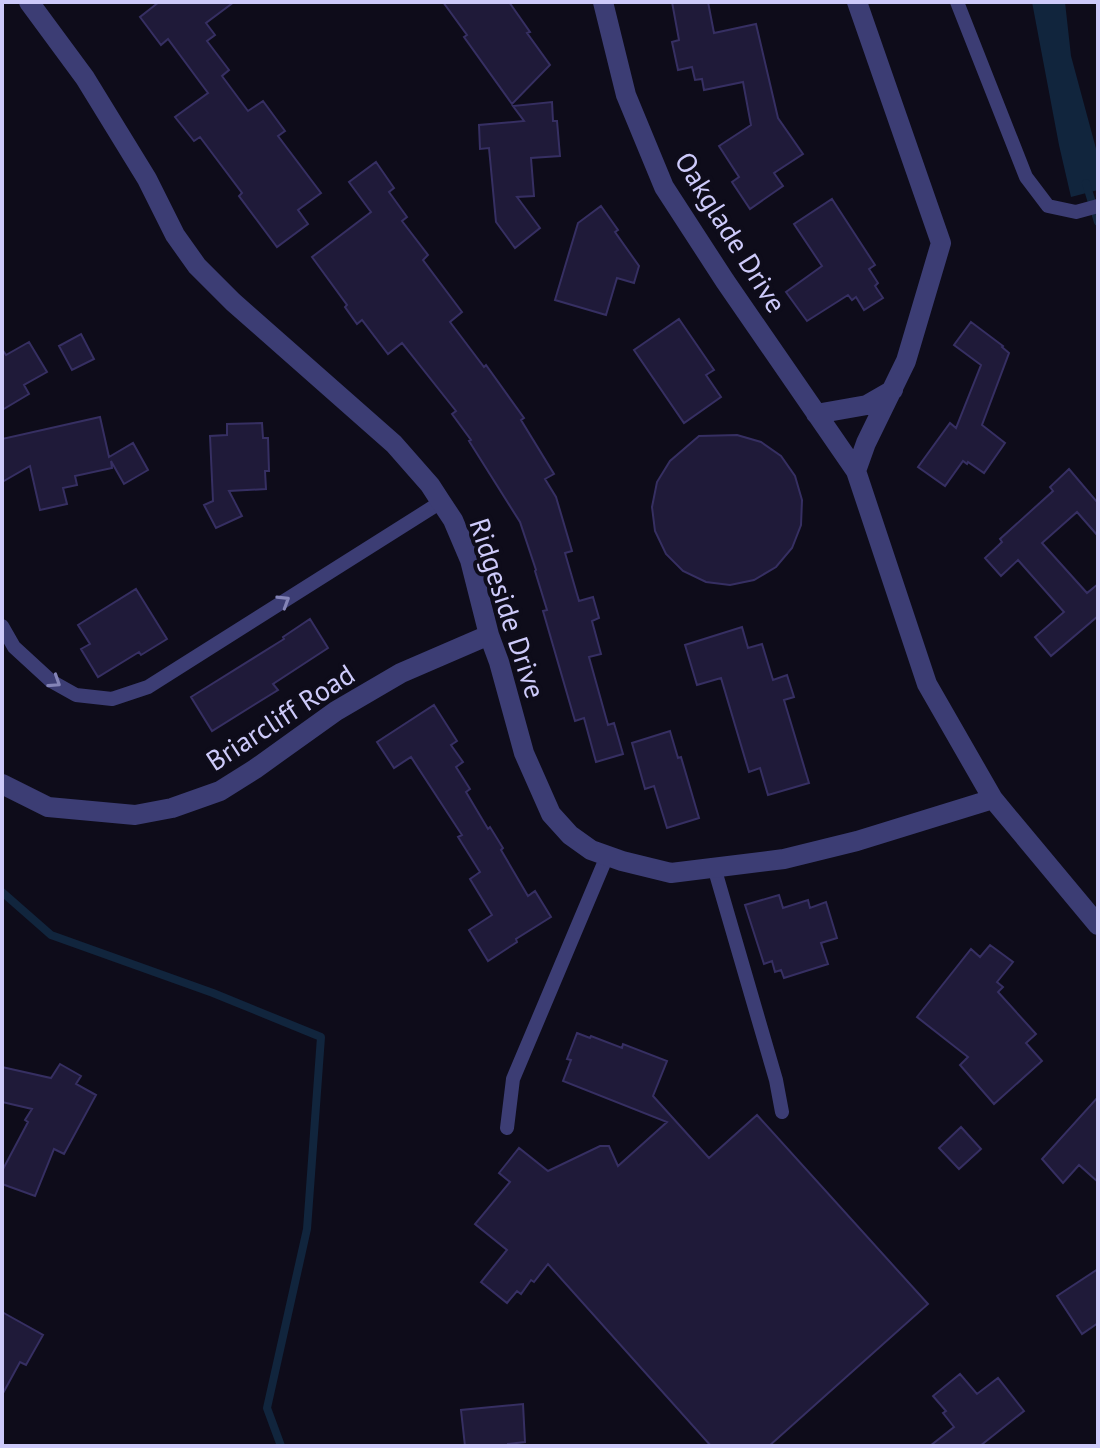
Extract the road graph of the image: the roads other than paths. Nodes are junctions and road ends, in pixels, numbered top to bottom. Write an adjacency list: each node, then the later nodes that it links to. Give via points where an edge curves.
1 (29, 2): 9 (street, Ridgeside Drive, via 85,78 197,266 394,444)
2 (603, 2): 7 (street, Oakglade Drive, via 626,95 664,187)
3 (857, 2): 6 (street, via 941,243)
4 (957, 2): 5 (lane, via 1026,177 1048,206 1076,212)
5 (1098, 206)
6 (893, 390): 7 (street, via 867,405); 8 (street)
7 (816, 414): 8 (street, Oakglade Drive)
8 (856, 471): 13 (street, Oakglade Drive, via 927,684)
9 (441, 502): 10 (lane, one-way to 9, via 14,647 51,681 76,695 112,699 148,687); 11 (street, Ridgeside Drive, via 470,560)
10 (2, 626)
11 (489, 635): 12 (street, Briarcliff Road, via 401,673 220,791 172,808 135,815 48,807); 14 (street, Ridgeside Drive, via 524,753 551,814 570,835)
12 (2, 784)
13 (993, 799): 15 (street, Ridgeside Drive, via 843,845); 16 (street, Oakglade Drive)
14 (607, 856): 15 (street, Ridgeside Drive, via 671,873); 18 (lane, via 513,1079)
15 (714, 867): 17 (lane)
16 (1098, 925)
17 (782, 1112)
18 (507, 1128)

